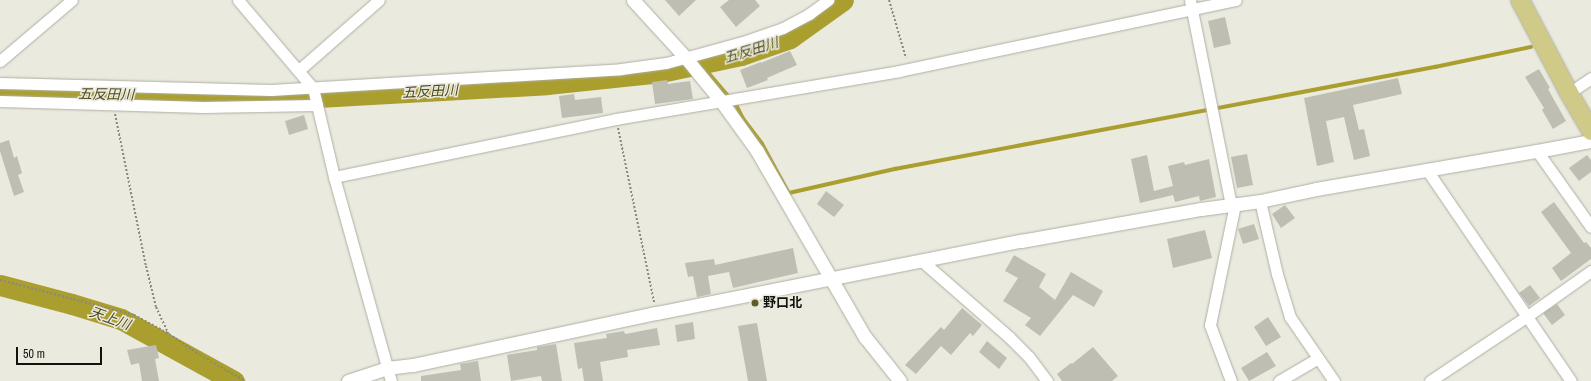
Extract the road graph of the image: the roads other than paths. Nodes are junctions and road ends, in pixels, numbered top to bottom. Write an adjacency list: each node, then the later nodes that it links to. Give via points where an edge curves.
1 (72, 0): 9 (street)
2 (238, 0): 11 (street)
3 (379, 0): 11 (street)
4 (633, 0): 10 (street)
5 (828, 0): 10 (street, via 783,28)
6 (1236, 0): 8 (street)
7 (1520, 0): 15 (highway)
8 (1191, 4): 16 (street, via 909,68); 25 (street)
9 (0, 61)
10 (690, 64): 14 (street, via 666,63 621,69); 16 (street)
11 (299, 70): 14 (street)
12 (1591, 78): 15 (street)
13 (0, 83): 14 (street)
14 (313, 89): 18 (street)
15 (1569, 93): 19 (highway)
16 (728, 100): 23 (street, via 616,119); 29 (street)
17 (0, 101): 18 (street, via 203,107)
18 (317, 105): 23 (street)
19 (1591, 131)
20 (1591, 140): 21 (street)
21 (1537, 152): 22 (street); 26 (street)
22 (1427, 170): 24 (street); 30 (street)
23 (334, 177): 32 (street)
24 (1260, 201): 25 (street); 31 (street, via 1290,317)
25 (1233, 204): 27 (street); 37 (street, via 1210,325)
26 (1591, 226)
27 (922, 261): 29 (street); 36 (street, via 1009,337 1029,357)
28 (1591, 271): 30 (street)
29 (832, 279): 32 (street, via 656,313 413,365); 35 (street, via 866,337)
30 (1526, 317): 40 (street); 41 (street)
31 (1318, 358): 38 (street); 39 (street)
32 (387, 368): 33 (street); 34 (street)
33 (348, 381)
34 (391, 381)
35 (900, 381)
36 (1047, 381)
37 (1231, 381)
38 (1279, 381)
39 (1334, 381)
40 (1430, 381)
41 (1571, 381)

